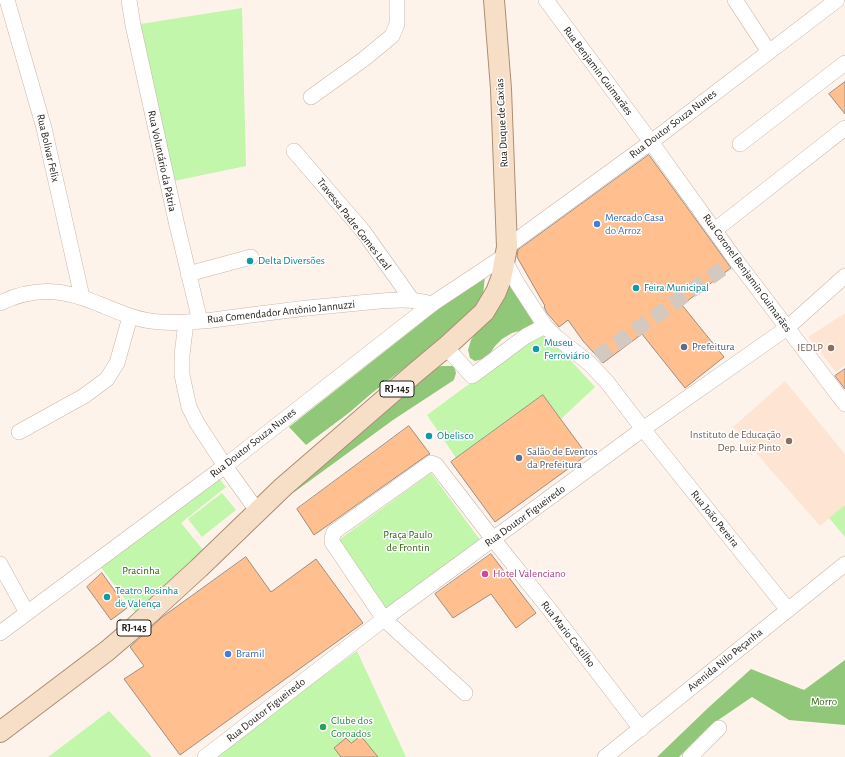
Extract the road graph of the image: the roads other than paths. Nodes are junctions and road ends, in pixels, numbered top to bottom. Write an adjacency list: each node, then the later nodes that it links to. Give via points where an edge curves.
1 (7, 0): 20 (street, Rua Bolivar Felix, via 44,128)
2 (129, 0): 18 (street, Rua Voluntário da Pátria, via 132,25)
3 (397, 0): 10 (street, via 397,24 392,36 364,60)
4 (494, 0): 16 (main road, Rua Duque de Caxias / RJ-145, via 501,89)
5 (735, 0): 8 (street)
6 (837, 0): 8 (street, Rua Doutor Souza Nunes)
7 (553, 2): 12 (street, Rua Benjamin Guimarães)
8 (769, 52): 12 (street, Rua Doutor Souza Nunes)
9 (845, 63): 13 (street)
10 (311, 97)
11 (845, 128): 15 (street)
12 (651, 142): 15 (street, Rua Coronel Benjamin Guimarães); 16 (street, Rua Doutor Souza Nunes)
13 (740, 144)
14 (294, 151): 21 (street, Travessa Padre Gomes Leal, via 363,231)
15 (715, 230): 27 (street, Rua Coronel Benjamin Guimarães, via 732,261)
16 (506, 254): 23 (street, Rua Doutor Souza Nunes); 26 (street, Rua João Pereira, via 517,283); 28 (main road, RJ-145, via 501,279 484,312)
17 (251, 257): 18 (street)
18 (188, 274): 25 (street, Rua Voluntário da Pátria)
19 (845, 276): 27 (street, Rua Doutor Figueiredo)
20 (82, 297): 22 (street, Rua Comendador Antônio Jannuzzi, via 51,290 14,296); 24 (street, Rua Comendador Antônio Jannuzzi)
21 (412, 300): 23 (street, Rua Comendador Antônio Jannuzzi); 25 (street, Rua Comendador Antônio Jannuzzi, via 312,307)
22 (0, 303)
23 (432, 304): 32 (street, Rua Doutor Souza Nunes)
24 (130, 317): 25 (street, Rua Comendador Antônio Jannuzzi, via 160,322); 31 (street, via 117,363 107,379 84,396)
25 (193, 322): 32 (street, via 182,356 182,375 189,407)
26 (545, 326): 28 (street, via 526,336 472,376); 30 (street, Rua João Pereira, via 556,337 593,360)
27 (787, 328): 29 (street, Rua Coronel Benjamin Guimarães); 30 (street, Rua Doutor Figueiredo)
28 (446, 347): 33 (main road, RJ-145, via 283,487)
29 (845, 404)
30 (643, 429): 34 (street, Rua Doutor Figueiredo); 37 (street, Rua João Pereira)
31 (19, 432)
32 (225, 466): 33 (street); 38 (street, Rua Doutor Souza Nunes)
33 (258, 512): 44 (main road, RJ-145, via 112,647)
34 (493, 540): 39 (street, Rua Doutor Figueiredo); 39 (street, Rua Mario Castilho, via 436,465 431,463 334,532 332,542); 43 (street, Rua Mario Castilho)
35 (0, 564): 38 (street)
36 (845, 564): 37 (street, Avenida Nilo Peçanha)
37 (788, 610): 43 (street, Avenida Nilo Peçanha)
38 (27, 613): 40 (street, Rua Doutor Souza Nunes)
39 (384, 619): 41 (street); 45 (street, Rua Doutor Figueiredo)
40 (0, 633)
41 (465, 693)
42 (719, 728): 47 (street)
43 (641, 729): 46 (street, Avenida Nilo Peçanha)
44 (0, 732)
45 (205, 757)
46 (606, 757)
47 (690, 757)

